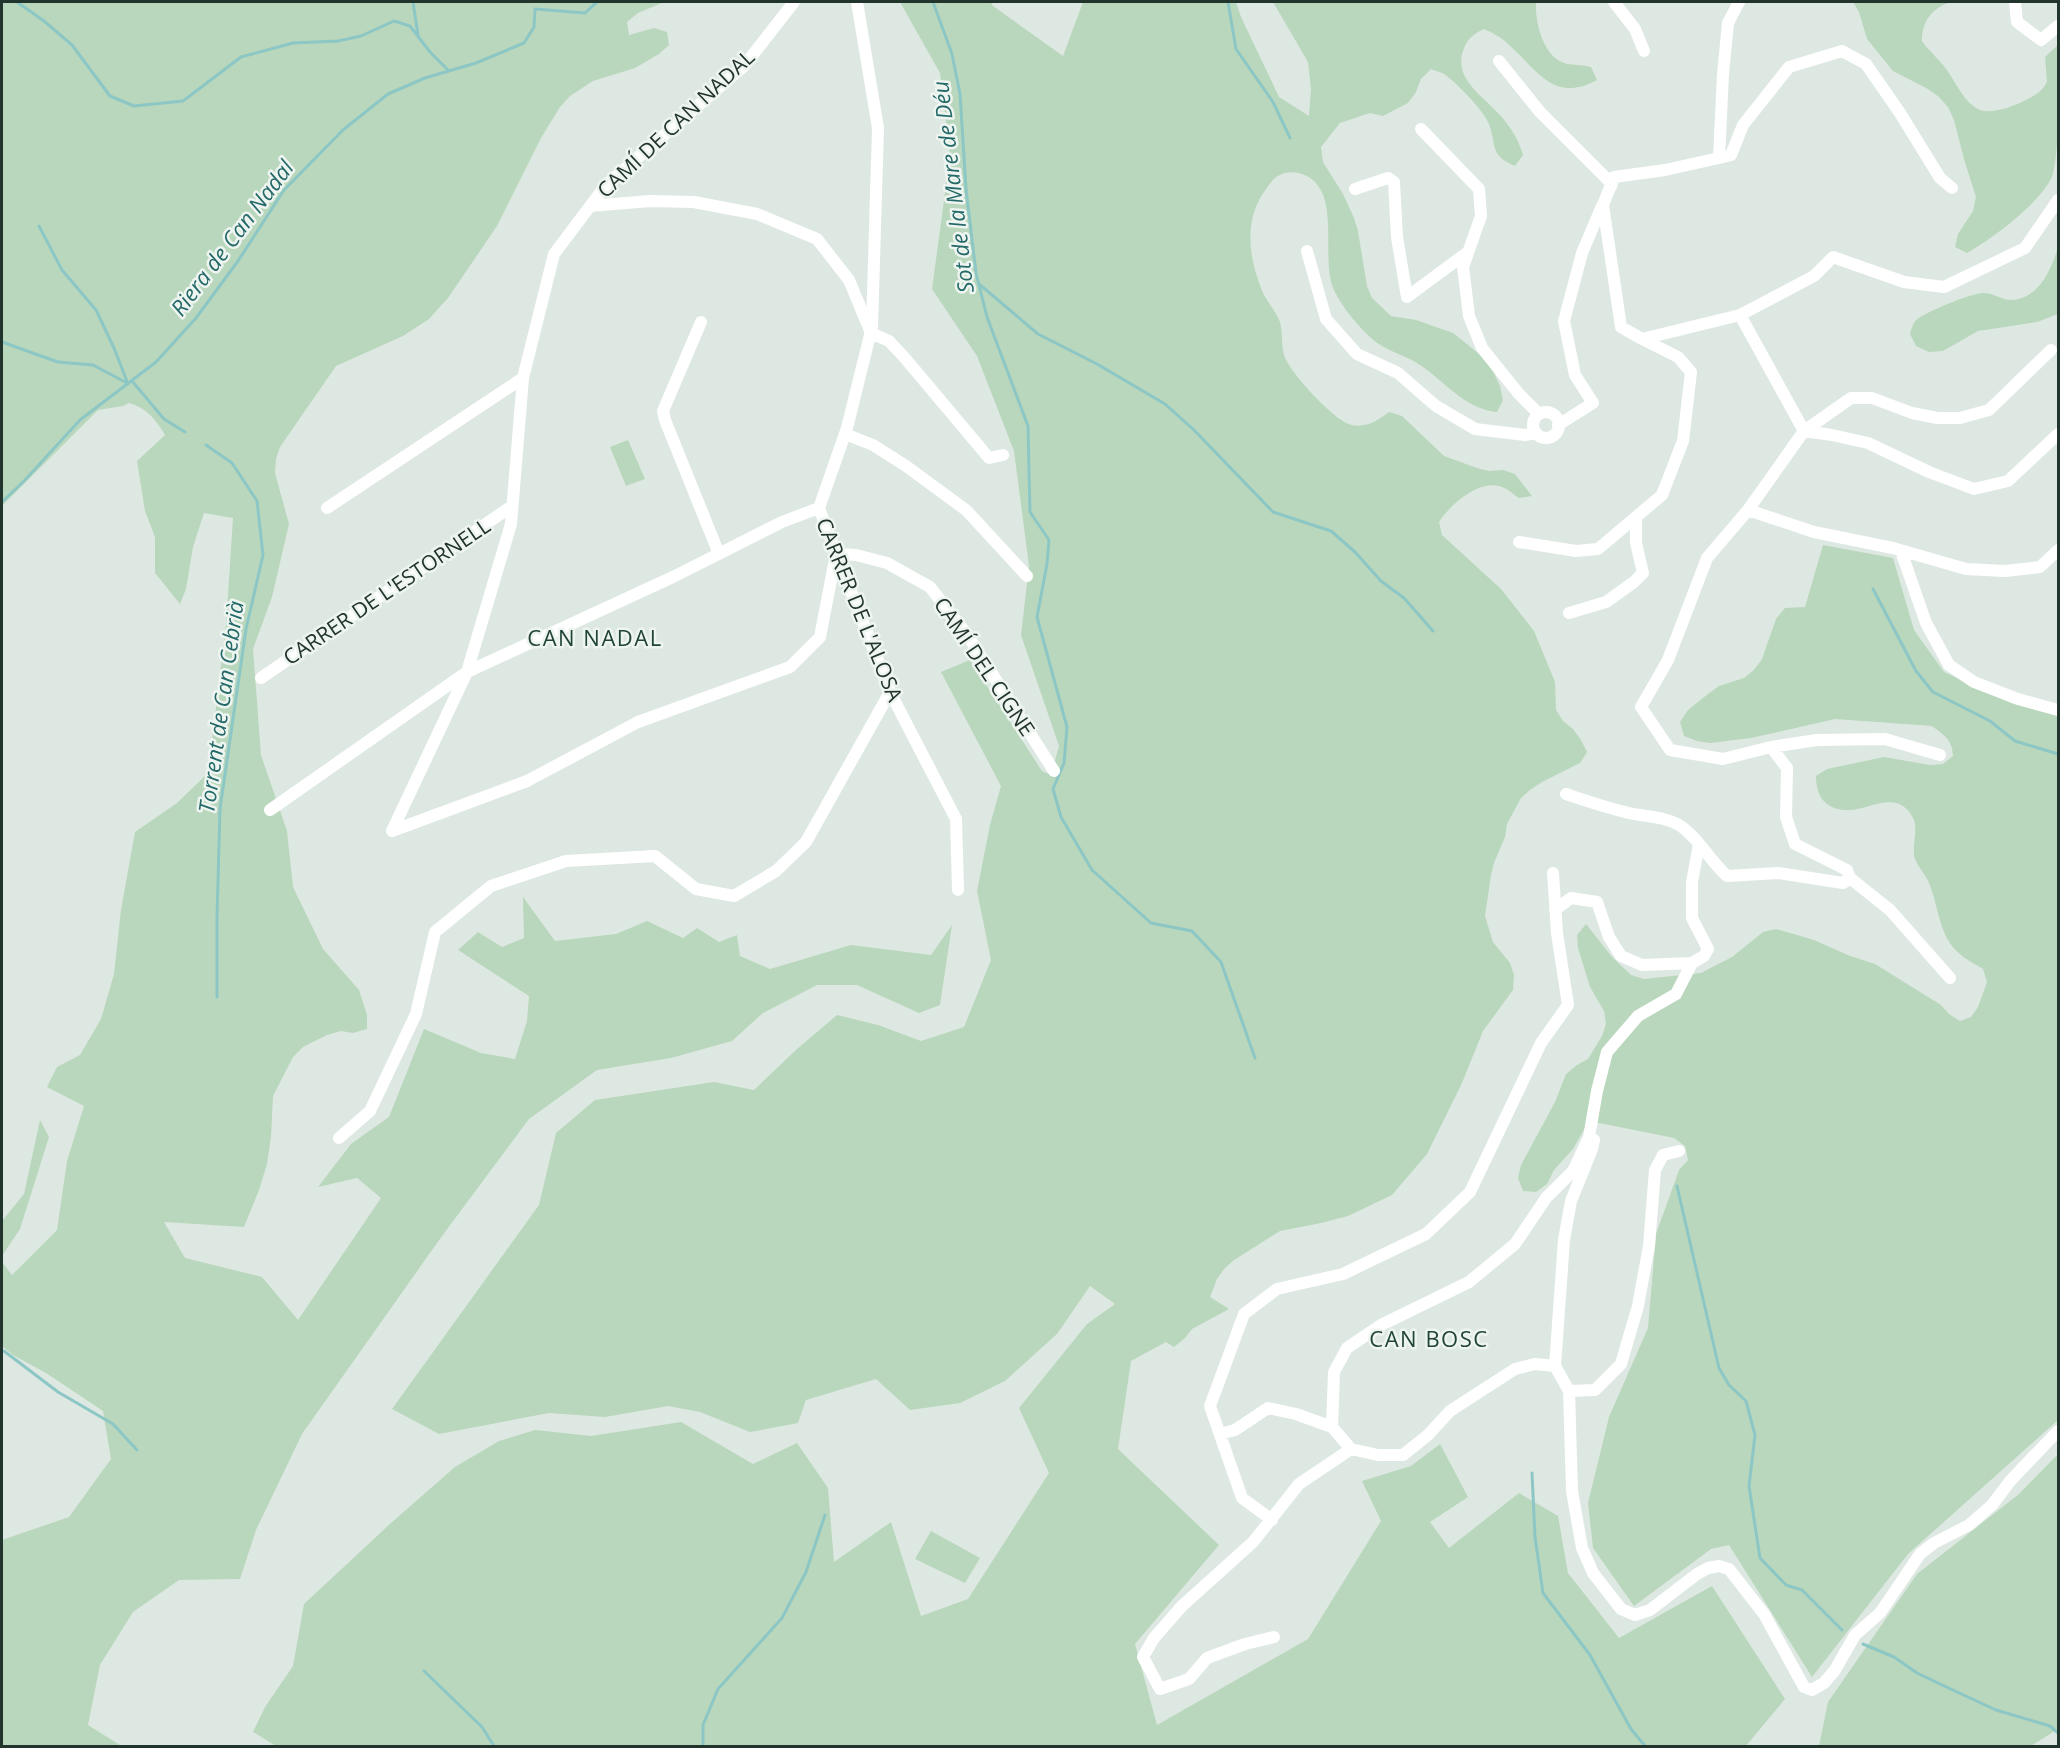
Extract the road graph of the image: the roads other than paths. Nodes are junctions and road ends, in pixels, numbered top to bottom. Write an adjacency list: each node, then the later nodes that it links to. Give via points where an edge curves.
1 (794, 2): 15 (street, CAMÍ DE CAN NADAL, via 744,66 606,185)
2 (857, 2): 20 (street, CARRER DE L'ALOSA, via 878,128)
3 (1614, 2): 7 (street, via 1635,29)
4 (1739, 2): 10 (street, via 1728,23)
5 (2015, 2): 6 (street, via 2017,22 2041,40)
6 (2058, 26)
7 (1644, 51)
8 (1499, 61): 11 (street, via 1540,112)
9 (1421, 129): 17 (street, via 1479,189 1481,216)
10 (1719, 158): 11 (street, via 1614,177); 12 (street, via 1731,155 1743,125 1789,67 1842,51 1866,64 1940,178)
11 (1612, 184): 21 (street, via 1603,206 1621,327); 25 (street, via 1582,253 1564,321 1575,375 1593,403)
12 (1952, 188)
13 (1355, 189): 17 (street, via 1388,178 1394,182 1397,237 1407,297)
14 (2058, 200): 18 (street, via 2025,248 1944,287 1904,282 1833,257 1815,276)
15 (590, 206): 20 (street, via 694,202 757,214 817,239 849,280); 23 (street, CAMÍ DE CAN NADAL, via 554,254)
16 (1307, 251): 27 (street, via 1326,319 1357,354 1398,373 1436,406 1475,429)
17 (1468, 252): 24 (street, via 1463,267 1469,316 1482,348)
18 (1740, 315): 21 (street); 26 (street)
19 (701, 322): 39 (street, via 663,411)
20 (871, 333): 28 (street, CARRER DE L'ALOSA); 30 (street, via 889,341 904,357 989,459)
21 (1642, 339): 35 (street, via 1678,357 1691,372 1683,441 1662,495)
22 (2051, 350): 26 (street, via 1989,410 1960,418 1937,418 1872,398 1851,398)
23 (523, 378): 31 (street, CAMÍ DE CAN NADAL); 32 (street)
24 (1539, 414): 25 (street, via 1554,415); 27 (street, via 1533,424)
25 (1558, 425): 27 (street, via 1550,437)
26 (1804, 431): 29 (street, via 1868,443 1974,489 2008,481); 34 (street)
27 (1536, 433)
28 (845, 434): 33 (street, CARRER DE L'ALOSA); 41 (street, via 873,445 966,510)
29 (2058, 434)
30 (1003, 454)
31 (512, 506): 43 (street, CAMÍ DE CAN NADAL, via 511,524); 44 (street, CARRER DE L'ESTORNELL)
32 (327, 508)
33 (819, 508): 39 (street); 40 (street, CARRER DE L'ALOSA)
34 (1748, 510): 38 (street, via 1814,532); 47 (street, via 1707,558 1668,660 1641,706 1670,750 1723,759)
35 (1636, 518): 36 (street, via 1598,549); 42 (street, via 1636,543 1643,573 1606,602)
36 (1519, 542)
37 (2058, 550): 38 (street, via 2040,567 2005,572 1966,569)
38 (1901, 551): 46 (street, via 1926,623 1949,665 1974,682)
39 (719, 554): 43 (street)
40 (836, 554): 43 (street, CAMÍ DE CAN NADAL, via 819,637 790,667 638,722 527,781 392,831); 45 (street, CARRER DE L'ALOSA); 49 (street, CAMÍ DEL CIGNE, via 887,563 930,587 968,636)
41 (1027, 576)
42 (1569, 613)
43 (467, 672): 51 (street)
44 (261, 678)
45 (890, 692): 55 (street, CARRER DE L'ALOSA, via 956,819); 60 (street, via 806,842 776,872 734,896 696,889 655,856 566,861 491,886 435,932 416,1014 370,1111)
46 (2058, 710)
47 (1771, 747): 48 (street, via 1817,740 1885,739); 54 (street, via 1787,768 1786,817 1795,844)
48 (1940, 755)
49 (1054, 771)
50 (1566, 794): 52 (street, via 1632,814 1658,817 1680,826)
51 (270, 810)
52 (1699, 844): 54 (street, via 1727,876 1778,873 1844,883); 57 (street, via 1692,882 1692,918 1708,949)
53 (1553, 873): 56 (street)
54 (1849, 874): 58 (street, via 1890,910)
55 (958, 890)
56 (1555, 910): 57 (street, via 1571,898 1598,902 1609,937 1621,956 1642,965); 66 (street, via 1568,1005 1541,1043 1470,1192 1426,1234 1343,1275 1277,1288 1244,1314 1210,1406)
57 (1692, 963): 59 (street, via 1676,994 1638,1016 1607,1052)
58 (1950, 978)
59 (1589, 1137): 62 (street, via 1594,1140 1592,1149 1571,1201 1564,1240); 64 (street, via 1573,1171 1546,1198 1515,1244 1469,1282 1381,1325 1347,1348 1334,1372)
60 (339, 1138)
61 (1679, 1151): 63 (street, via 1663,1155 1655,1170 1649,1246 1638,1306 1621,1364 1596,1390)
62 (1555, 1366): 63 (street); 67 (street, via 1535,1364 1515,1370 1450,1411 1403,1455)
63 (1569, 1391): 65 (street, via 1572,1491 1582,1548 1593,1573 1621,1609 1635,1616 1650,1610 1707,1568 1729,1569 1764,1614 1804,1687 1812,1690 1836,1670 1855,1635 1880,1613 1920,1554 1969,1525 1992,1505)
64 (1332, 1428): 66 (street, via 1268,1408 1235,1430); 67 (street)
65 (2058, 1431)
66 (1220, 1434): 68 (street, via 1242,1498)
67 (1351, 1449): 68 (street, via 1299,1484)
68 (1272, 1520): 69 (street, via 1182,1606 1154,1638 1143,1658 1160,1689 1189,1679 1207,1658)
69 (1274, 1637)

